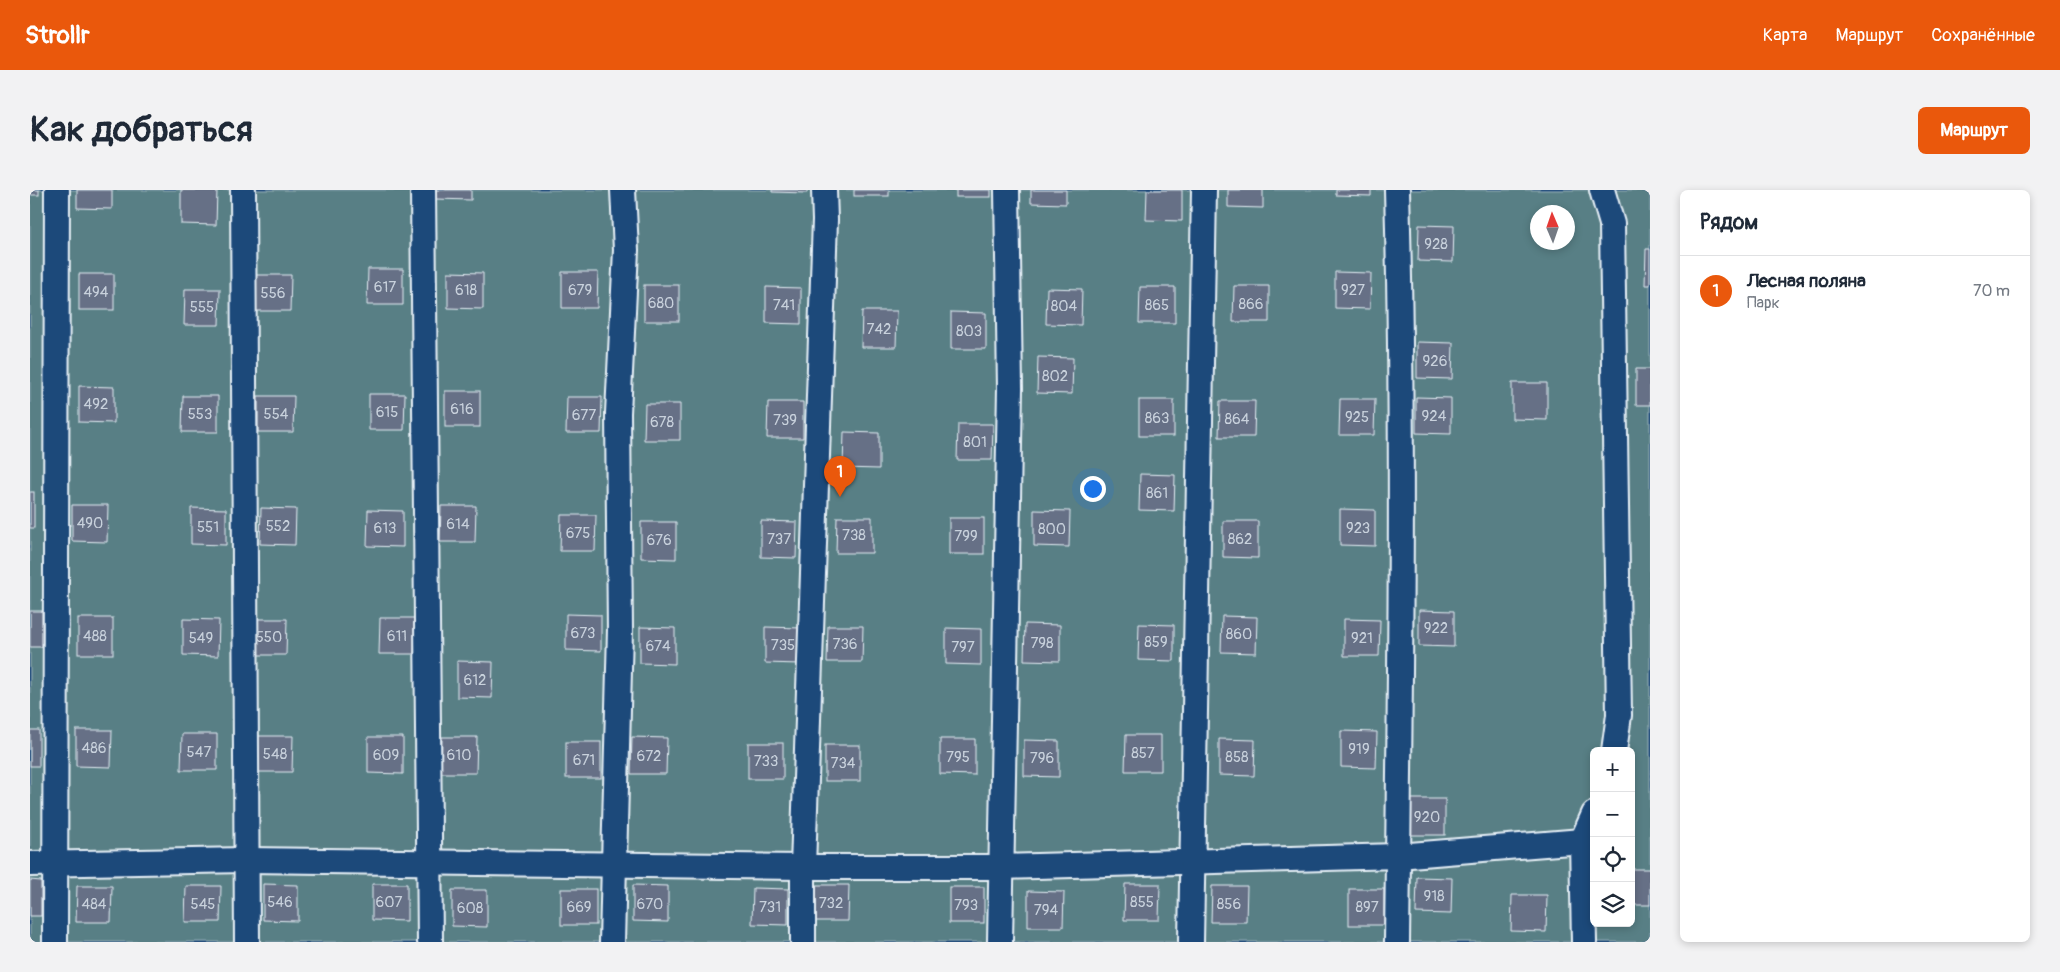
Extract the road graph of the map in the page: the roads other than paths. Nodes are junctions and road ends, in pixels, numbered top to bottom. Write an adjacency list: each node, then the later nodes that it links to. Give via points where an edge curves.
1 (57, 190): 19 (street)
2 (243, 190): 14 (street)
3 (423, 190): 15 (street)
4 (623, 190): 18 (street, via 626,250 618,413 620,630)
5 (824, 190): 20 (street)
6 (1008, 190): 21 (street, via 1010,388)
7 (1204, 190): 16 (street)
8 (1397, 190): 13 (street, via 1400,282)
9 (1602, 190): 10 (street, via 1612,224 1619,715)
10 (1615, 747)
11 (1590, 823): 12 (street)
12 (1582, 840): 13 (street); 30 (street)
13 (1398, 856): 16 (street); 29 (street)
14 (246, 860): 15 (street); 19 (street); 23 (street)
15 (429, 862): 18 (street); 24 (street)
16 (1191, 862): 21 (street); 28 (street)
17 (30, 864): 19 (street)
18 (615, 864): 20 (street); 25 (street)
19 (54, 865): 22 (street)
20 (803, 867): 21 (street); 26 (street)
21 (1001, 867): 27 (street)
22 (55, 942)
23 (247, 942)
24 (430, 942)
25 (612, 942)
26 (803, 942)
27 (1000, 942)
28 (1191, 942)
29 (1397, 942)
30 (1584, 942)

